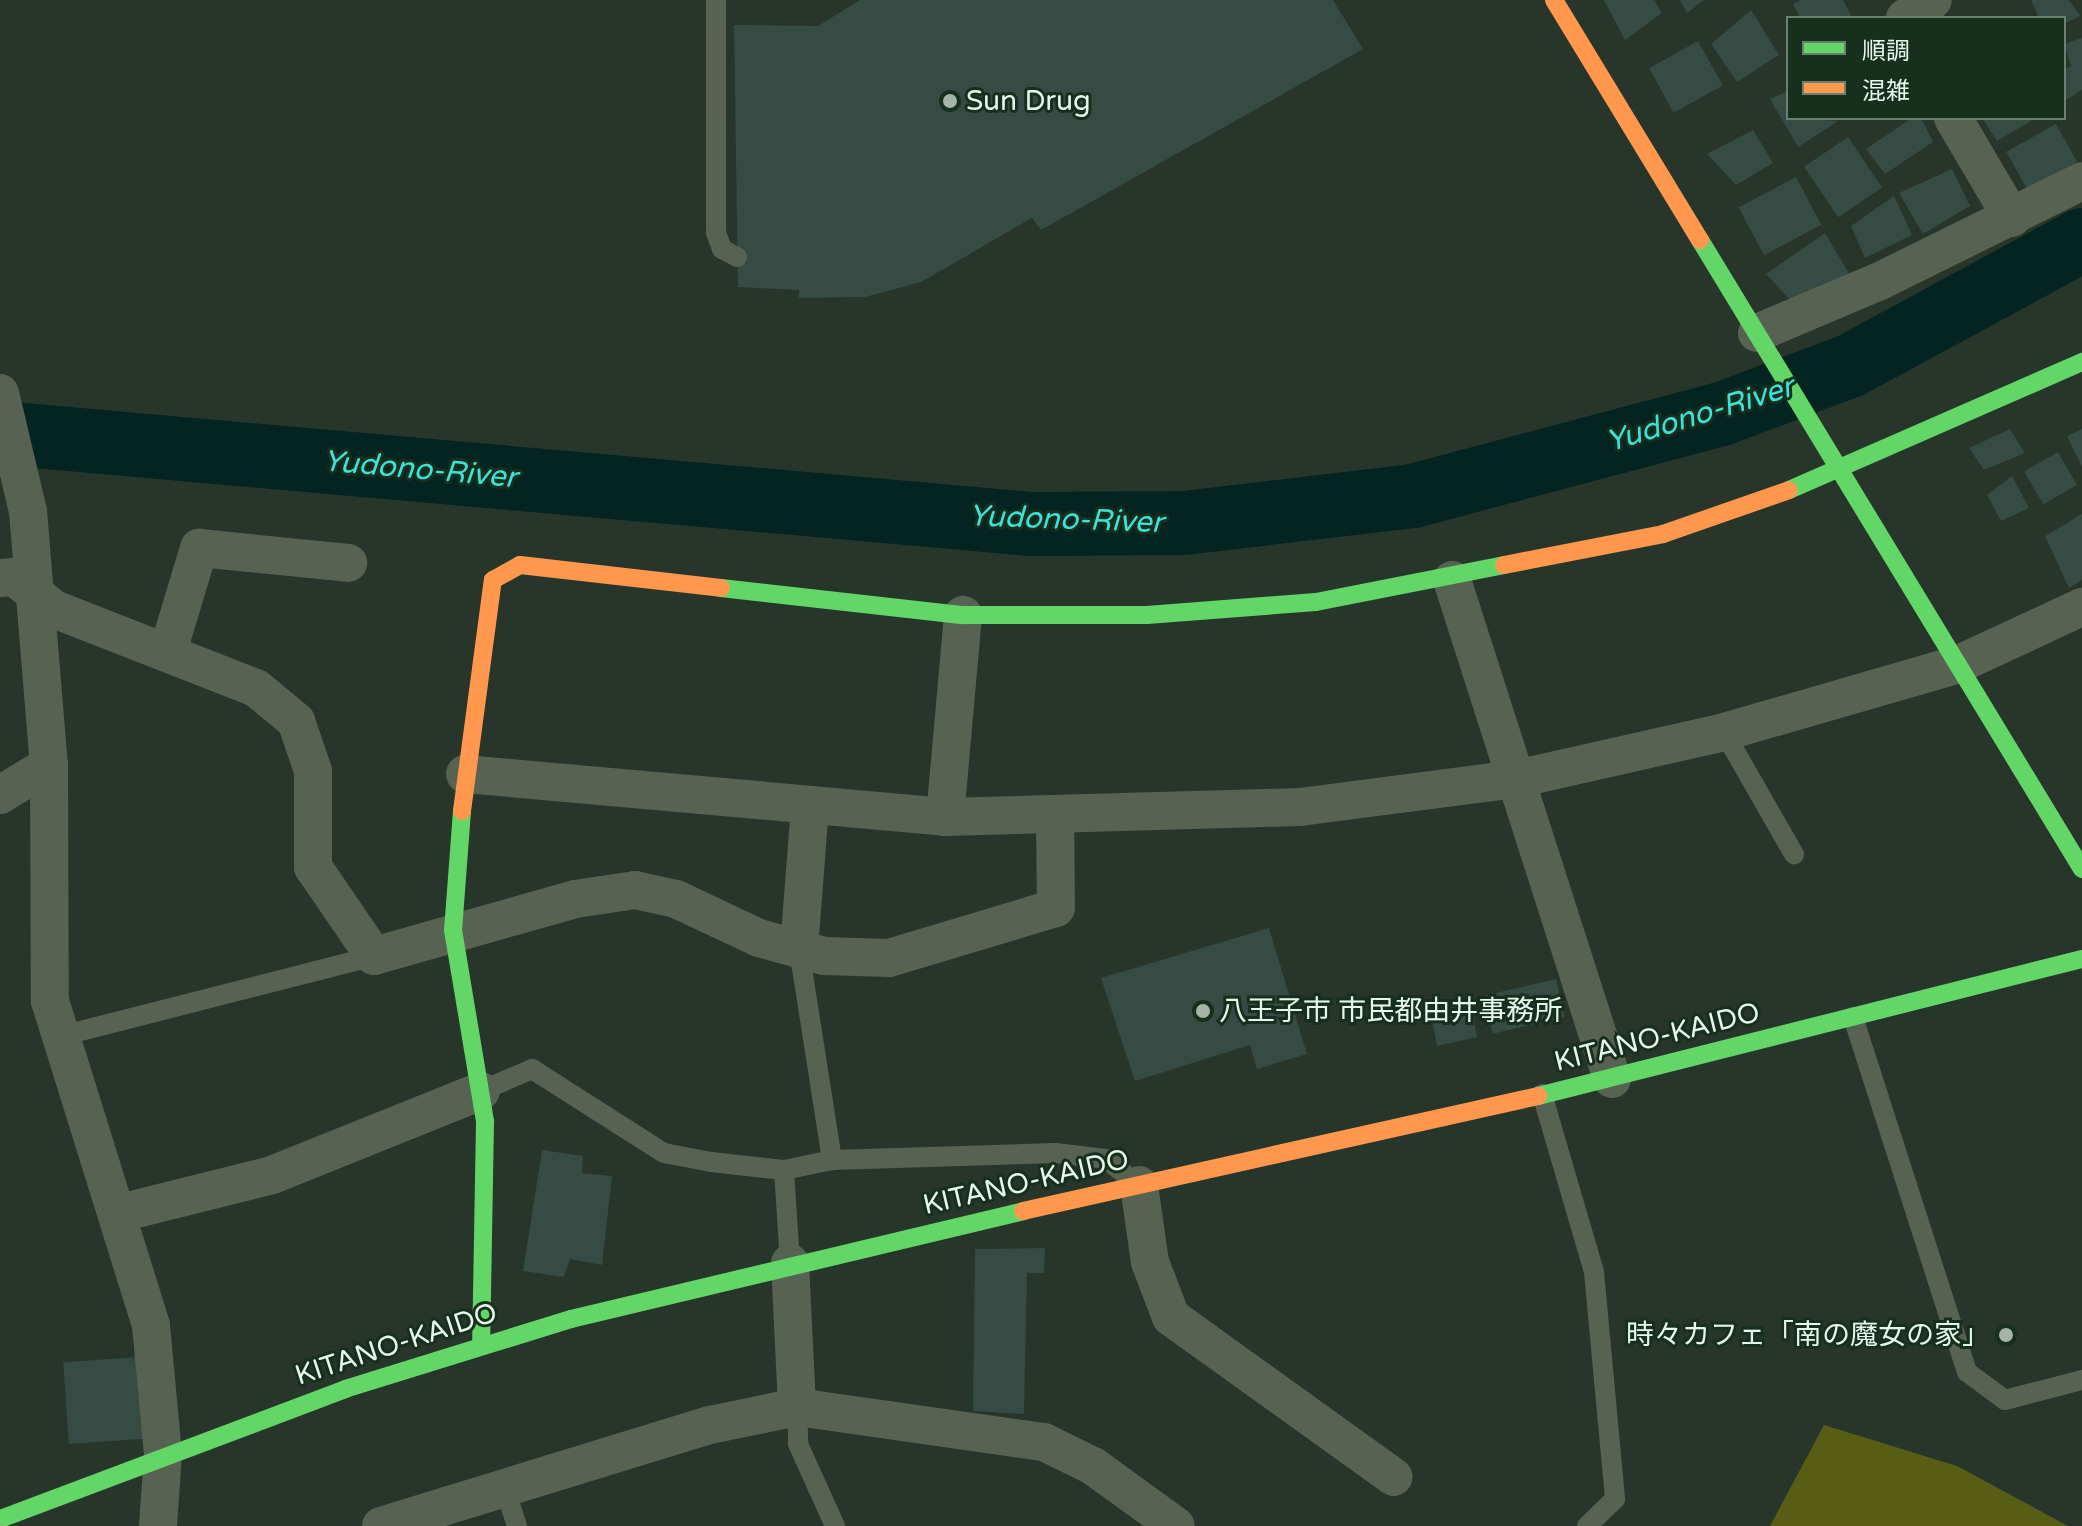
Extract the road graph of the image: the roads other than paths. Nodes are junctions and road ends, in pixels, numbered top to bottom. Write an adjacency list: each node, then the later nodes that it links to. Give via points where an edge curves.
1 (716, 0): 8 (lane, via 716,233 722,249)
2 (1554, 0): 9 (street)
3 (1933, 0): 4 (street)
4 (1908, 16)
5 (1954, 120): 7 (street)
6 (2082, 181): 7 (street)
7 (2012, 218): 9 (street)
8 (737, 257)
9 (1762, 341): 12 (street)
10 (2082, 362): 12 (street)
11 (0, 393): 15 (street, via 27,506)
12 (1841, 472): 14 (street, via 1651,537); 19 (street)
13 (348, 563): 18 (street, via 199,548)
14 (1452, 580): 17 (street, via 1228,610); 23 (street)
15 (17, 586): 18 (street, via 54,609); 21 (street)
16 (2082, 607): 19 (street)
17 (963, 615): 22 (street, via 520,565 493,580); 26 (street)
18 (168, 651): 32 (street, via 256,688 296,721 313,771 313,867)
19 (1959, 664): 20 (street); 29 (street)
20 (1724, 732): 23 (street); 28 (lane)
21 (49, 765): 24 (street); 35 (street, via 50,1001)
22 (465, 774): 25 (street); 30 (street)
23 (1516, 779): 27 (street, via 1300,807); 36 (street)
24 (0, 795)
25 (810, 807): 26 (street); 31 (street)
26 (945, 817): 27 (street)
27 (1055, 818): 31 (street, via 1056,908 889,958)
28 (1794, 854)
29 (2082, 869)
30 (453, 930): 31 (street, via 635,890); 32 (street); 37 (street)
31 (799, 949): 39 (lane)
32 (374, 956): 35 (lane)
33 (2082, 959): 34 (street, KITANO-KAIDO)
34 (1853, 1017): 36 (street, KITANO-KAIDO); 45 (lane, via 1967,1372 2005,1400)
35 (57, 1037): 42 (street)
36 (1612, 1079): 38 (street, KITANO-KAIDO)
37 (481, 1091): 40 (lane, via 532,1069 664,1153); 42 (street, via 272,1175); 44 (street)
38 (1542, 1094): 41 (street, KITANO-KAIDO); 56 (lane, via 1594,1272 1615,1499)
39 (832, 1160): 40 (lane); 41 (lane, via 1055,1153 1106,1159)
40 (784, 1170): 43 (lane)
41 (1139, 1185): 43 (street, KITANO-KAIDO); 48 (street, via 1150,1262 1171,1317)
42 (120, 1213): 47 (street, via 151,1325)
43 (790, 1263): 44 (street, KITANO-KAIDO); 46 (street)
44 (481, 1345): 47 (street, KITANO-KAIDO)
45 (2082, 1380)
46 (797, 1407): 49 (street); 54 (lane, via 798,1444); 55 (street, via 1044,1442 1093,1466)
47 (163, 1454): 50 (street, KITANO-KAIDO); 51 (street)
48 (1394, 1477)
49 (504, 1486): 52 (street); 53 (lane)
50 (0, 1519)
51 (158, 1526)
52 (381, 1526)
53 (517, 1526)
54 (835, 1526)
55 (1176, 1526)
56 (1587, 1526)

